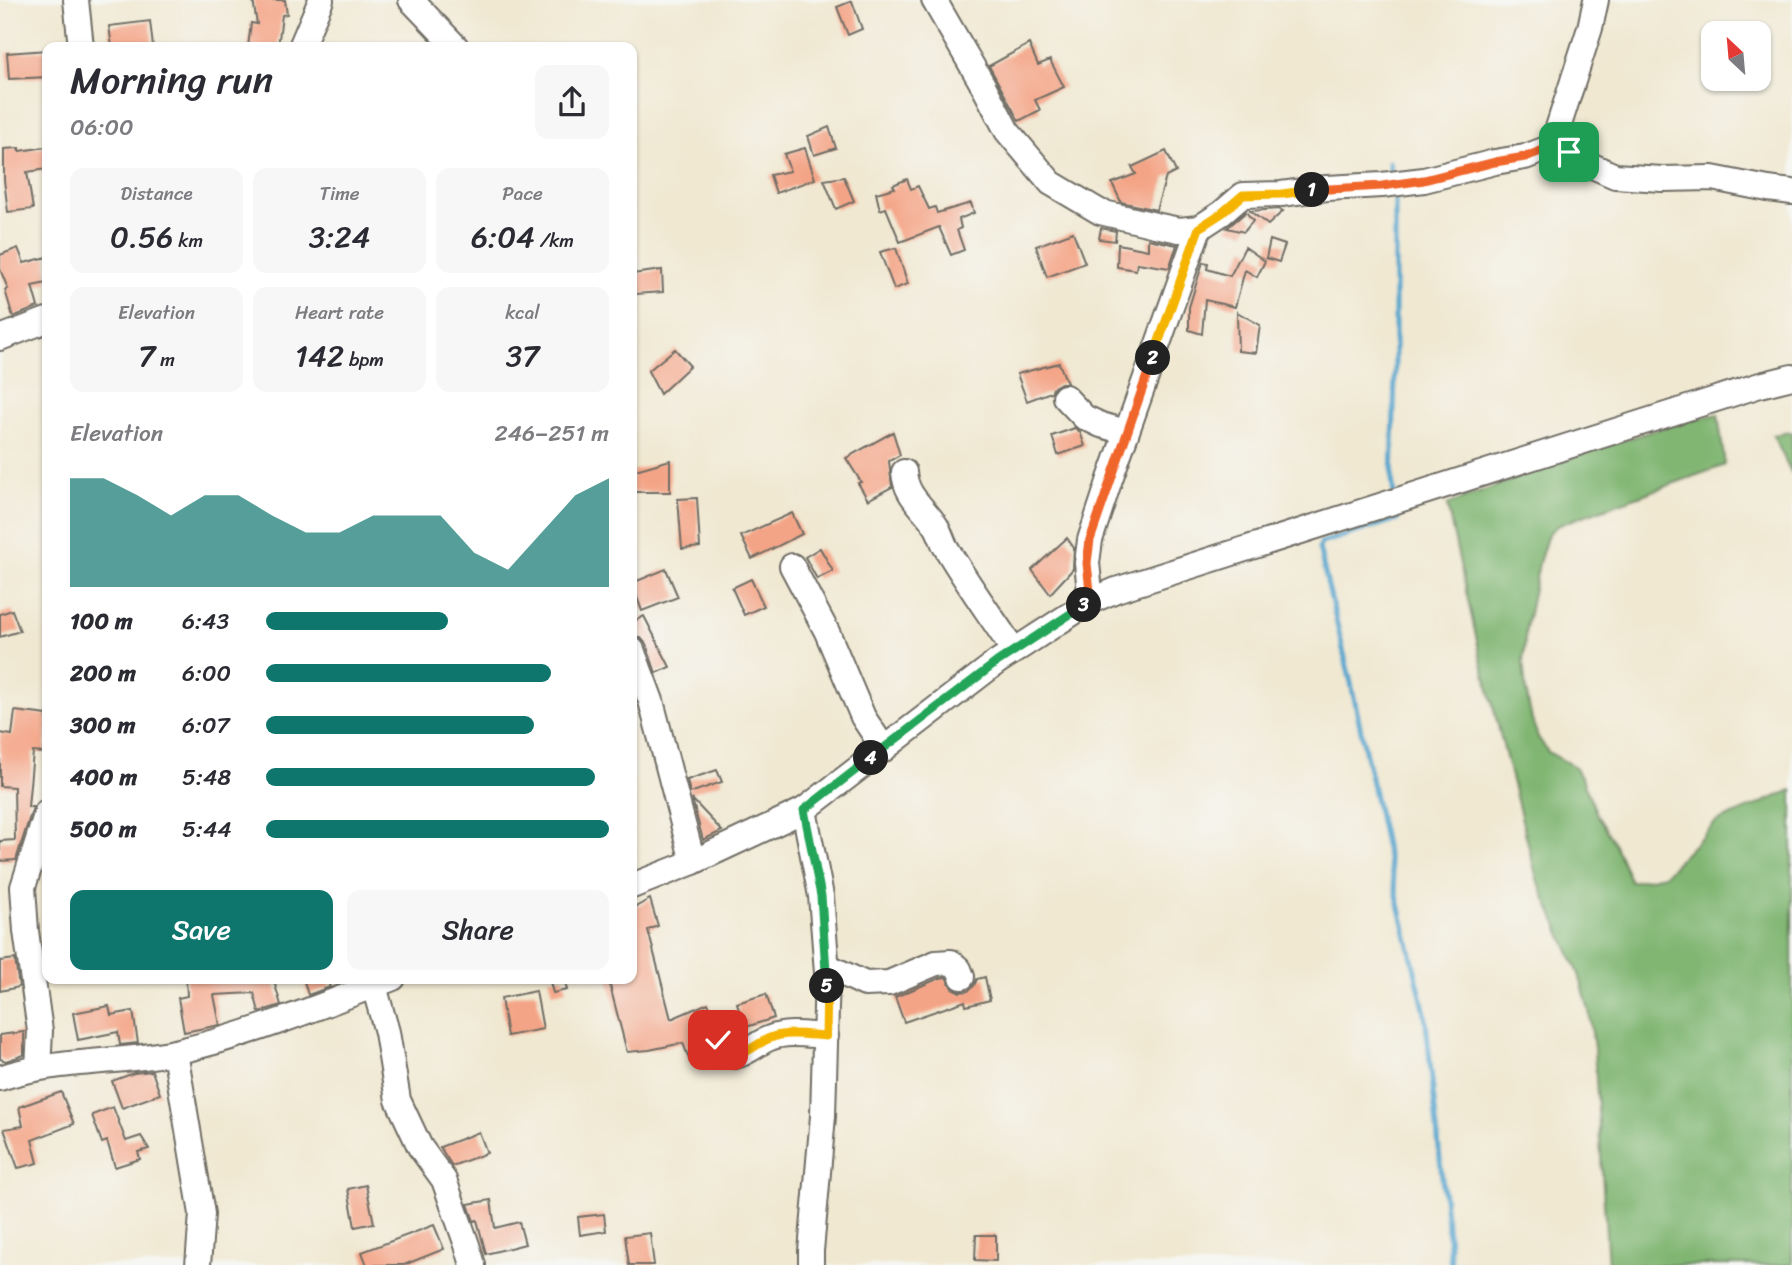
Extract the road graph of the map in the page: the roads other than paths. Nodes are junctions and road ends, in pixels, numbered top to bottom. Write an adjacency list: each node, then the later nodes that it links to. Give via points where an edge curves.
1 (76, 0): 6 (street)
2 (321, 0): 7 (street)
3 (411, 0): 8 (street)
4 (934, 0): 11 (street, via 1007,131 1051,183 1100,212 1179,230)
5 (1596, 0): 9 (street)
6 (80, 42)
7 (303, 42)
8 (451, 42)
9 (1554, 146): 10 (street, via 1615,176 1712,178); 11 (street, via 1424,180 1243,195)
10 (1792, 192)
11 (1199, 228): 16 (street)
12 (42, 322): 13 (street)
13 (0, 338)
14 (1792, 377): 19 (street, via 1392,501)
15 (1065, 397): 16 (street, via 1084,418)
16 (1126, 432): 19 (street, via 1090,540)
17 (904, 472): 20 (street, via 909,493 936,527)
18 (792, 566): 22 (street, via 827,632 863,717)
19 (1091, 601): 20 (street)
20 (1014, 651): 22 (street)
21 (637, 663): 25 (street)
22 (884, 749): 23 (street)
23 (804, 810): 25 (street); 27 (street, via 821,896)
24 (42, 828): 34 (street, via 23,887 40,1031)
25 (693, 862): 26 (street)
26 (637, 884)
27 (827, 966): 28 (street, via 865,984 890,983 951,962); 31 (street)
28 (962, 977)
29 (372, 984): 33 (street, via 262,1028)
30 (379, 984): 37 (street, via 398,1100 420,1147 444,1180)
31 (826, 1036): 32 (street, via 785,1034 735,1056); 38 (street)
32 (718, 1040)
33 (175, 1052): 34 (street); 36 (street, via 202,1214)
34 (38, 1068): 35 (street)
35 (0, 1078)
36 (198, 1265)
37 (473, 1265)
38 (811, 1265)

